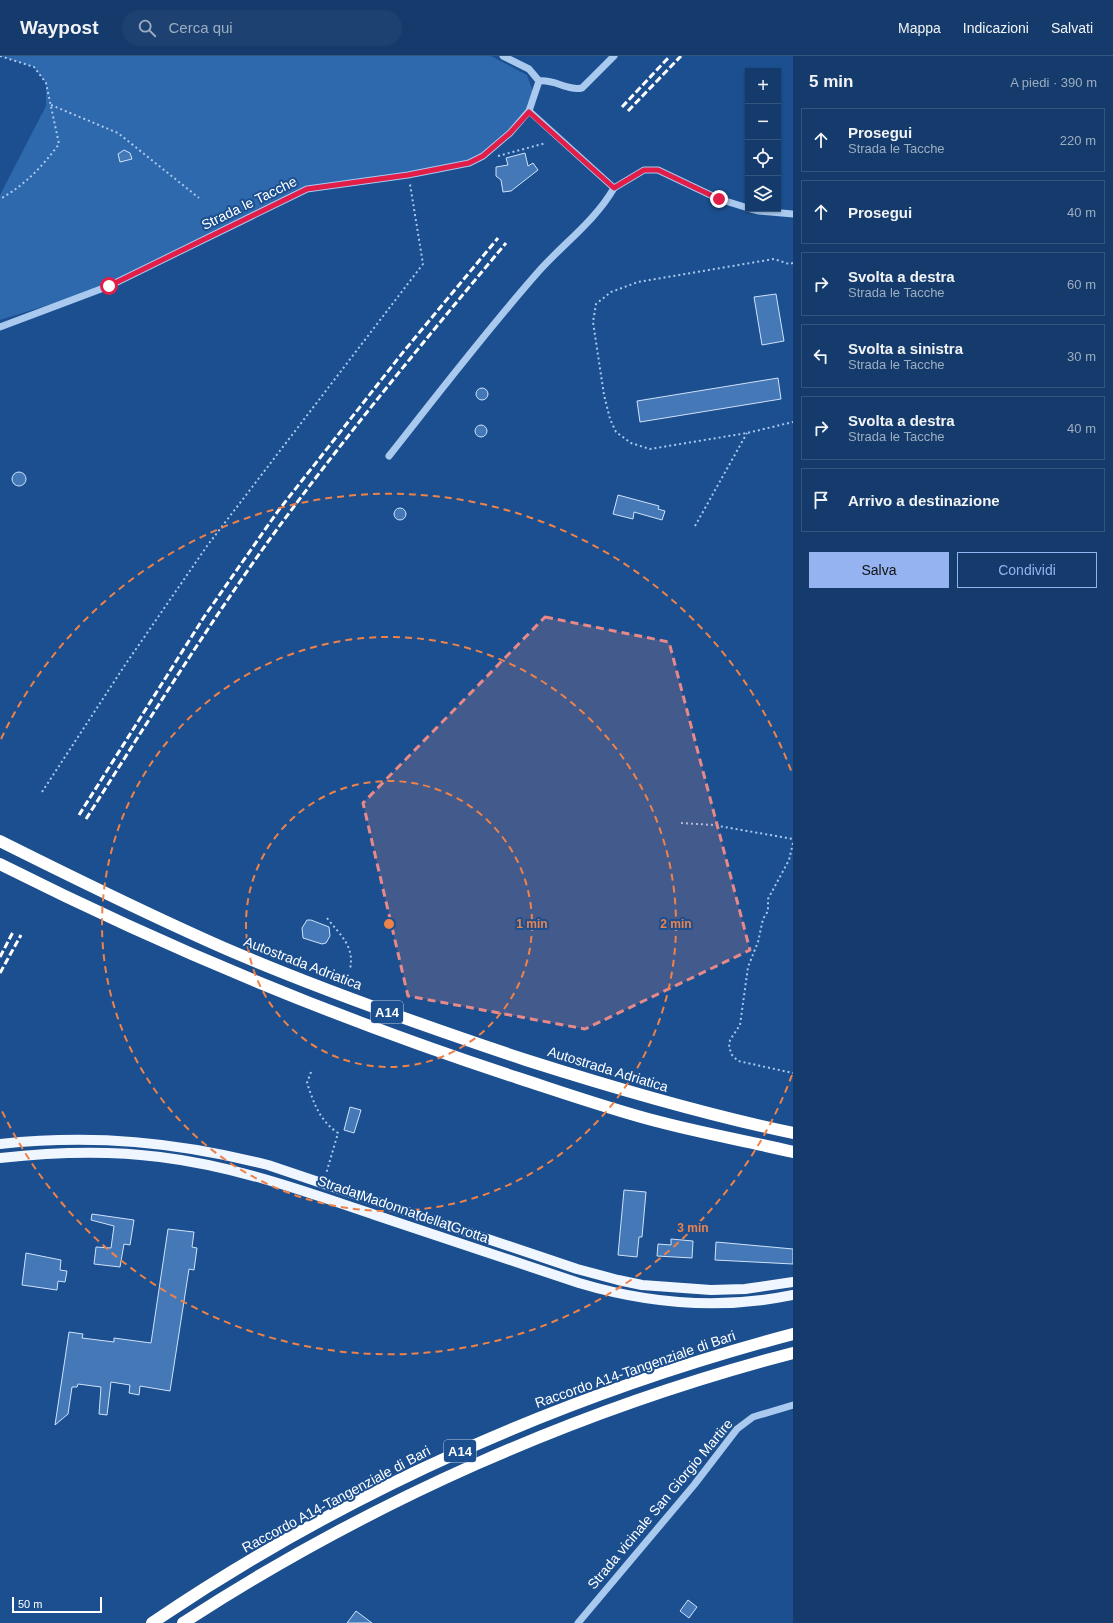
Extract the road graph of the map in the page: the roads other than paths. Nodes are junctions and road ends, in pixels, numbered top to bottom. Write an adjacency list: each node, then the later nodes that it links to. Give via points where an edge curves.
1 (503, 56): 3 (street, via 529,69)
2 (614, 56): 3 (street, via 582,88)
3 (540, 81): 4 (street)
4 (529, 112): 5 (street); 9 (street, Strada le Tacche, via 510,133 483,156 469,163 408,175 307,189 109,286)
5 (614, 188): 6 (street, via 644,170 658,170 719,199); 10 (street, via 603,206 540,270 495,322)
6 (745, 207)
7 (770, 212): 8 (street)
8 (793, 214)
9 (0, 327)
10 (389, 456)
11 (0, 841): 13 (highway, Autostrada Adriatica / A14, via 173,925 387,1012 474,1043 649,1098 739,1122)
12 (0, 864): 15 (highway, A14, via 92,910 222,968 386,1032 481,1066 656,1121)
13 (793, 1133)
14 (0, 1144): 17 (main road, Strada Madonna della Grotta, via 79,1139 174,1145 268,1165 577,1269 642,1285 711,1290 745,1289)
15 (793, 1152)
16 (0, 1158): 18 (main road, Strada Madonna della Grotta, via 85,1153 124,1154 229,1169 287,1185 579,1283 640,1299 701,1304 758,1301)
17 (793, 1282)
18 (793, 1295)
19 (793, 1334): 22 (highway, Raccordo A14-Tangenziale di Bari / A14, via 656,1375 549,1413 468,1448 353,1504 295,1536 225,1576)
20 (793, 1353): 23 (highway, A14, via 709,1376 584,1420 439,1481 314,1544)
21 (793, 1405): 24 (street, Strada vicinale San Giorgio Martire, via 753,1417 737,1429 694,1485)
22 (152, 1623)
23 (183, 1623)
24 (578, 1623)

